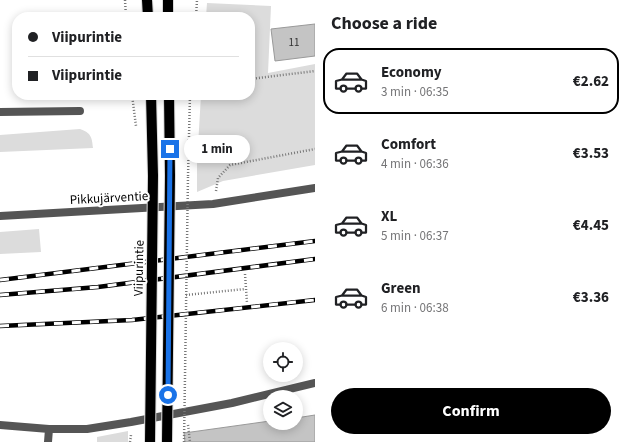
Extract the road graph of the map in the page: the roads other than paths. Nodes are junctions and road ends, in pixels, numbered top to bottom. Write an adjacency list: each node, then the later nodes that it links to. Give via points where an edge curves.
1 (147, 0): 3 (main road)
2 (168, 0): 4 (main road)
3 (148, 12)
4 (168, 12)
5 (150, 100): 15 (main road, Viipurintie, bridge, via 153,176)
6 (169, 100): 16 (main road, bridge)
7 (80, 111): 8 (street)
8 (0, 112)
9 (315, 188): 10 (street, Pikkujärventie, via 213,204)
10 (0, 216)
11 (315, 383): 13 (street, via 187,412 87,429)
12 (0, 425): 13 (street)
13 (49, 429): 14 (street)
14 (48, 442)
15 (150, 442)
16 (167, 442)

